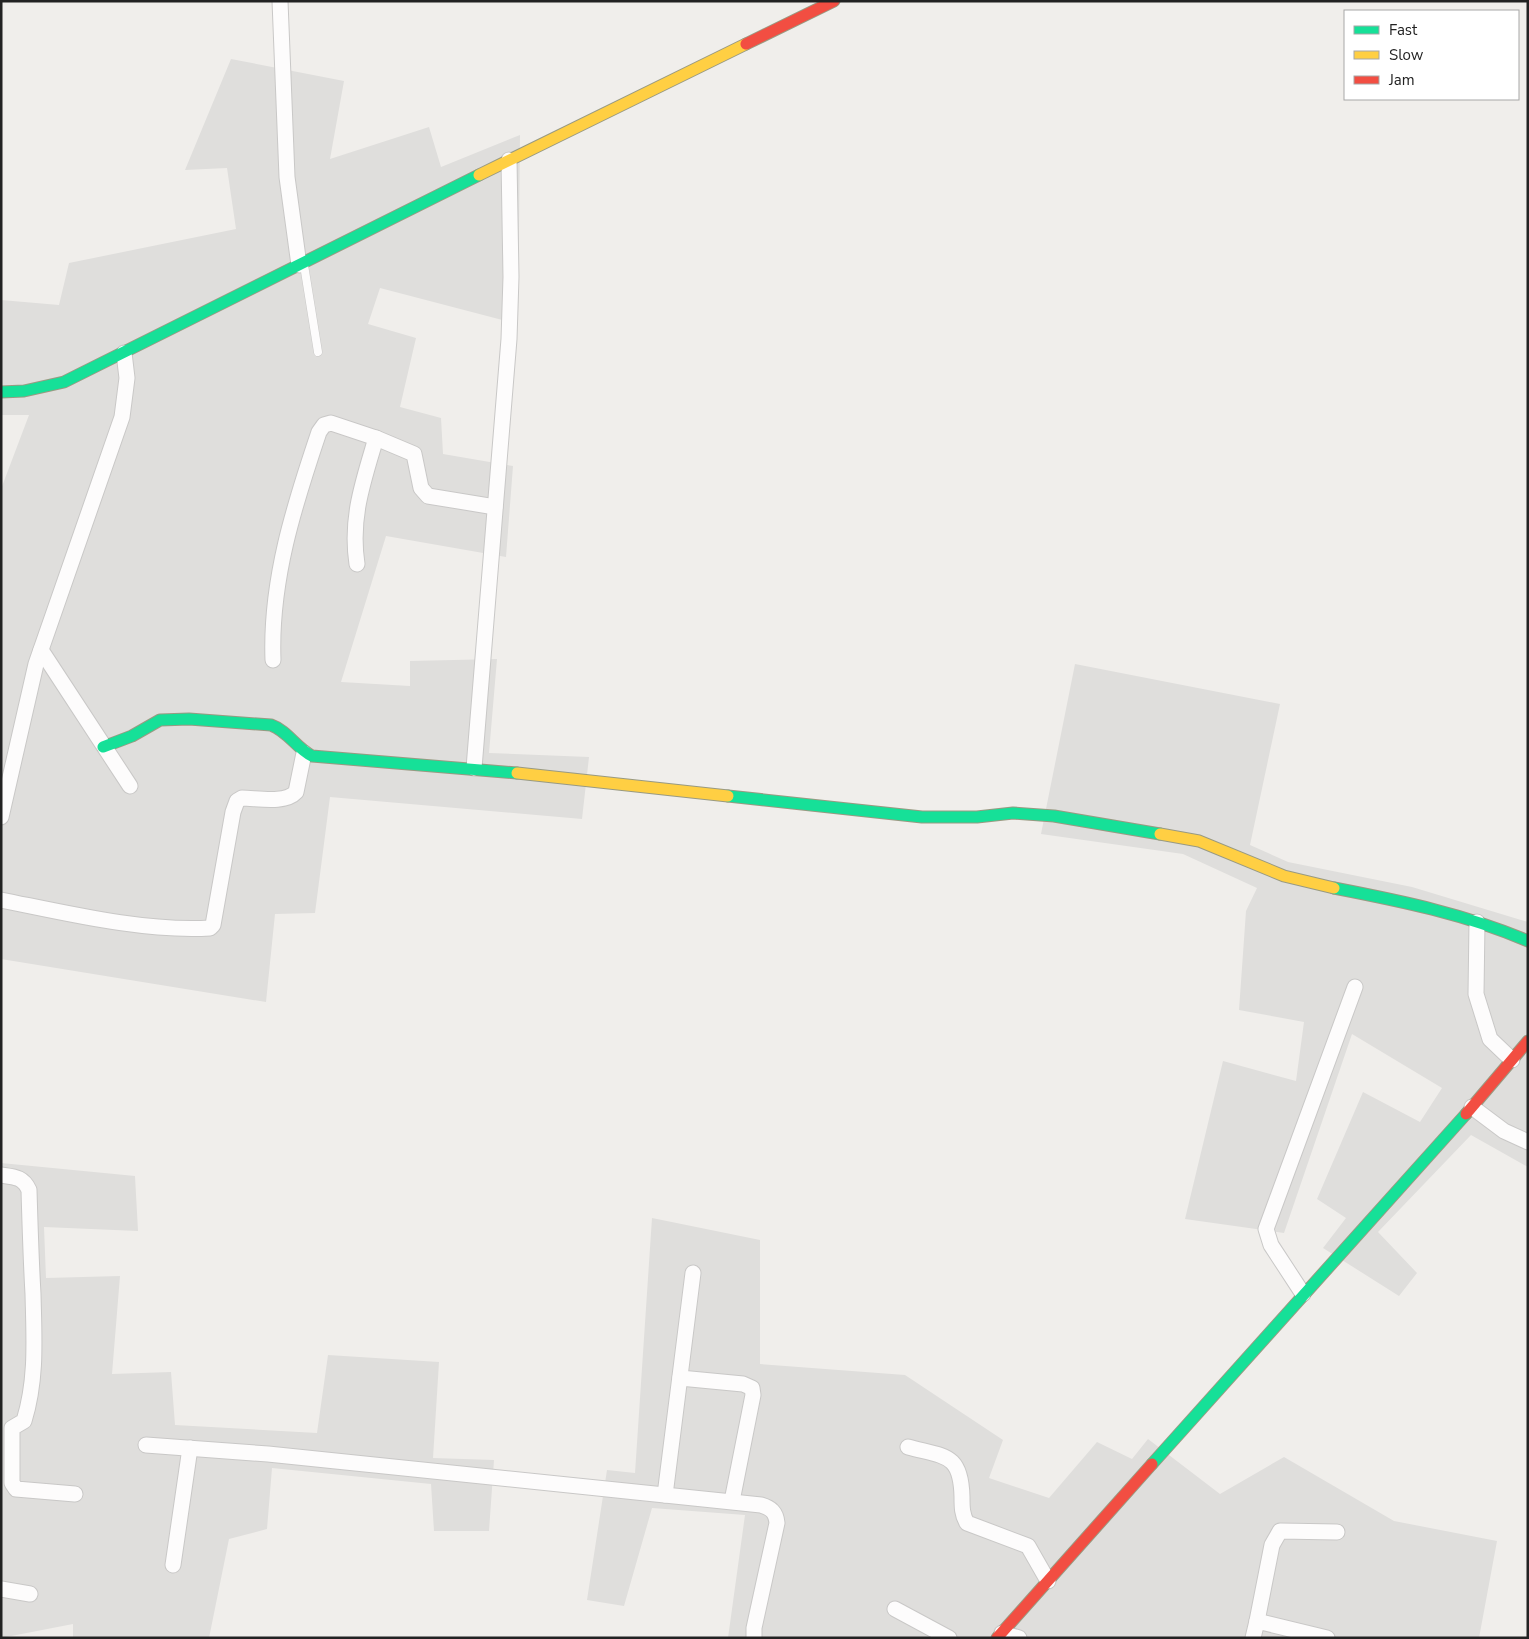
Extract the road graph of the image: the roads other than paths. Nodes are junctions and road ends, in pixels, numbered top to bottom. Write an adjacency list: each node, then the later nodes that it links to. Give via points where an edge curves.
1 (280, 1): 4 (street, via 287,177)
2 (834, 1): 3 (street)
3 (509, 160): 4 (street); 9 (street, via 510,304)
4 (302, 264): 5 (lane); 6 (street)
5 (318, 352)
6 (124, 353): 7 (street, via 64,382 24,391); 11 (street, via 127,378 122,417)
7 (1, 392)
8 (376, 438): 9 (street, via 414,454 421,488 428,496); 10 (street, via 354,518); 12 (street, via 331,423 324,425 319,432 299,491 278,574)
9 (495, 506): 15 (street)
10 (357, 564)
11 (41, 650): 13 (street); 17 (street)
12 (273, 660)
13 (103, 747): 14 (street, via 160,720 189,719 280,727); 16 (street)
14 (304, 753): 15 (street); 18 (street, via 296,792 292,796 283,799 242,798 237,801 210,928 182,929 143,924)
15 (474, 768): 19 (street, via 922,817 1013,813 1054,816 1198,841 1277,875 1408,902)
16 (130, 786)
17 (1, 817)
18 (1, 900)
19 (1477, 922): 20 (street); 23 (street, via 1476,994 1490,1039)
20 (1528, 941)
21 (1355, 987): 28 (street, via 1266,1229 1271,1245)
22 (1528, 1041): 23 (street)
23 (1512, 1060): 24 (street)
24 (1472, 1106): 25 (street, via 1504,1131); 28 (street)
25 (1528, 1142)
26 (1, 1175): 30 (street, via 25,1181 29,1190 35,1352 34,1380 24,1421)
27 (693, 1273): 29 (street)
28 (1304, 1294): 39 (street)
29 (680, 1378): 35 (street); 36 (street, via 743,1384 752,1388)
30 (7, 1429): 34 (street, via 14,1487)
31 (146, 1444): 33 (street)
32 (908, 1447): 39 (street, via 950,1458 959,1470 962,1516 967,1524 1028,1546)
33 (190, 1448): 35 (street); 38 (street)
34 (74, 1494)
35 (665, 1495): 36 (street)
36 (732, 1502): 45 (street, via 761,1504 776,1515)
37 (1337, 1532): 43 (street, via 1280,1531 1272,1545)
38 (173, 1565)
39 (1048, 1581): 44 (street)
40 (1, 1589): 41 (street)
41 (30, 1594)
42 (895, 1609): 46 (street)
43 (1257, 1620): 48 (street); 49 (street)
44 (1000, 1635): 47 (street)
45 (754, 1638)
46 (950, 1638)
47 (1019, 1638)
48 (1252, 1638)
49 (1327, 1638)

